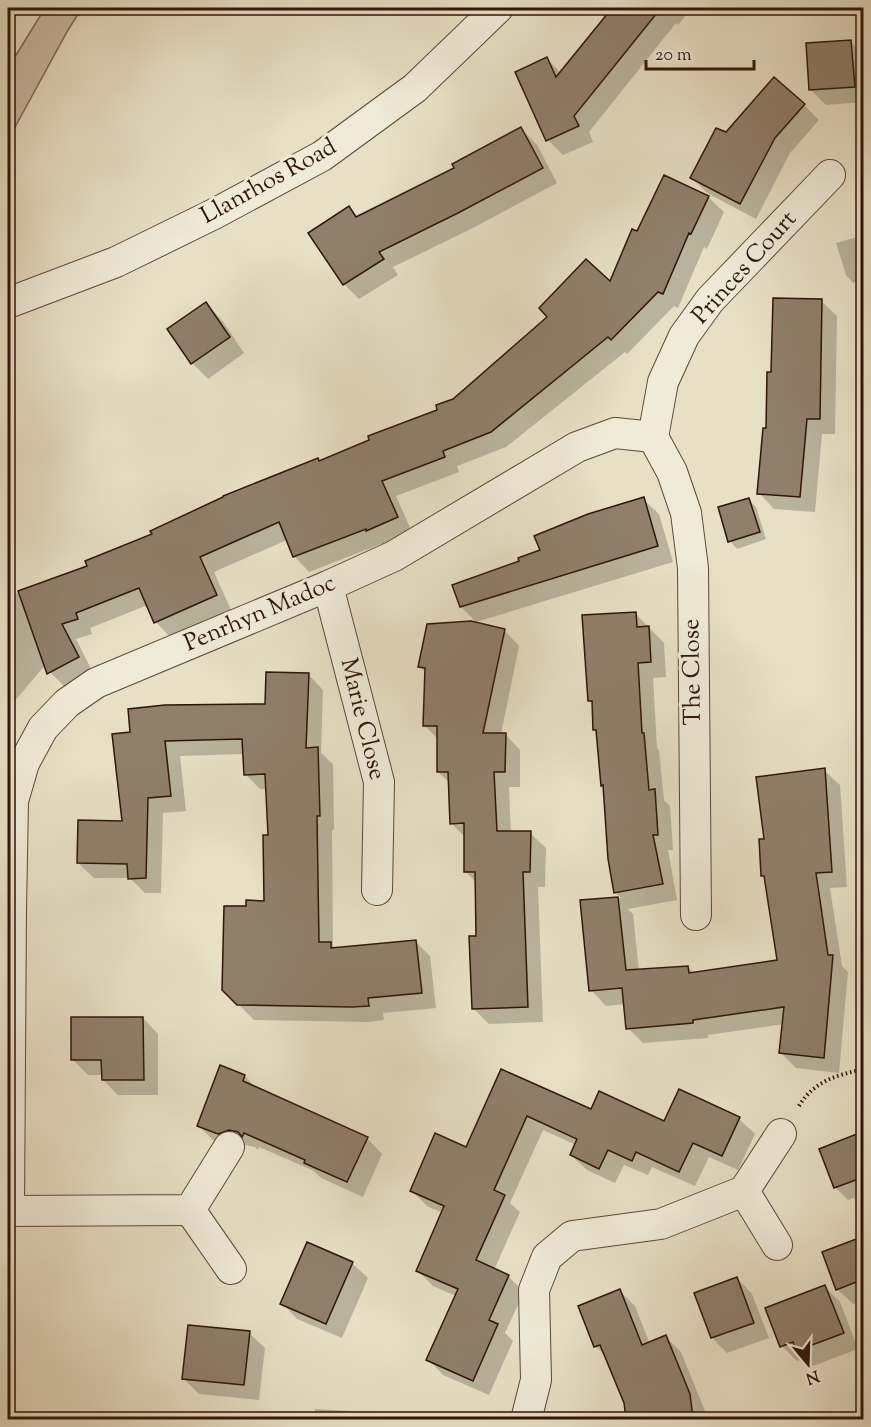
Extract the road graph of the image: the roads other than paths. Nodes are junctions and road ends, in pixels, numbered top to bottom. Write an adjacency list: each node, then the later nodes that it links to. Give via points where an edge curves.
1 (498, 8): 3 (street, Llanrhos Road, via 415,88 322,156 116,262)
2 (830, 175): 4 (street, Princes Court, via 710,300 684,336 663,382)
3 (8, 303)
4 (653, 437): 5 (street, Penrhyn Madoc, via 615,433 577,447 404,550); 8 (street, The Close, via 672,472 686,513 693,568)
5 (328, 586): 6 (street, Marie Close, via 380,782); 7 (street, Penrhyn Madoc, via 96,683 67,703 43,728 24,763 13,801)
6 (377, 890)
7 (9, 911): 13 (street, Penrhyn Madoc)
8 (696, 915)
9 (781, 1134): 11 (street)
10 (229, 1147): 12 (street)
11 (744, 1191): 14 (street); 16 (street, via 661,1224 572,1236 547,1257 534,1290 536,1380)
12 (190, 1210): 13 (street); 15 (street)
13 (8, 1211)
14 (777, 1245)
15 (231, 1269)
16 (526, 1419)

